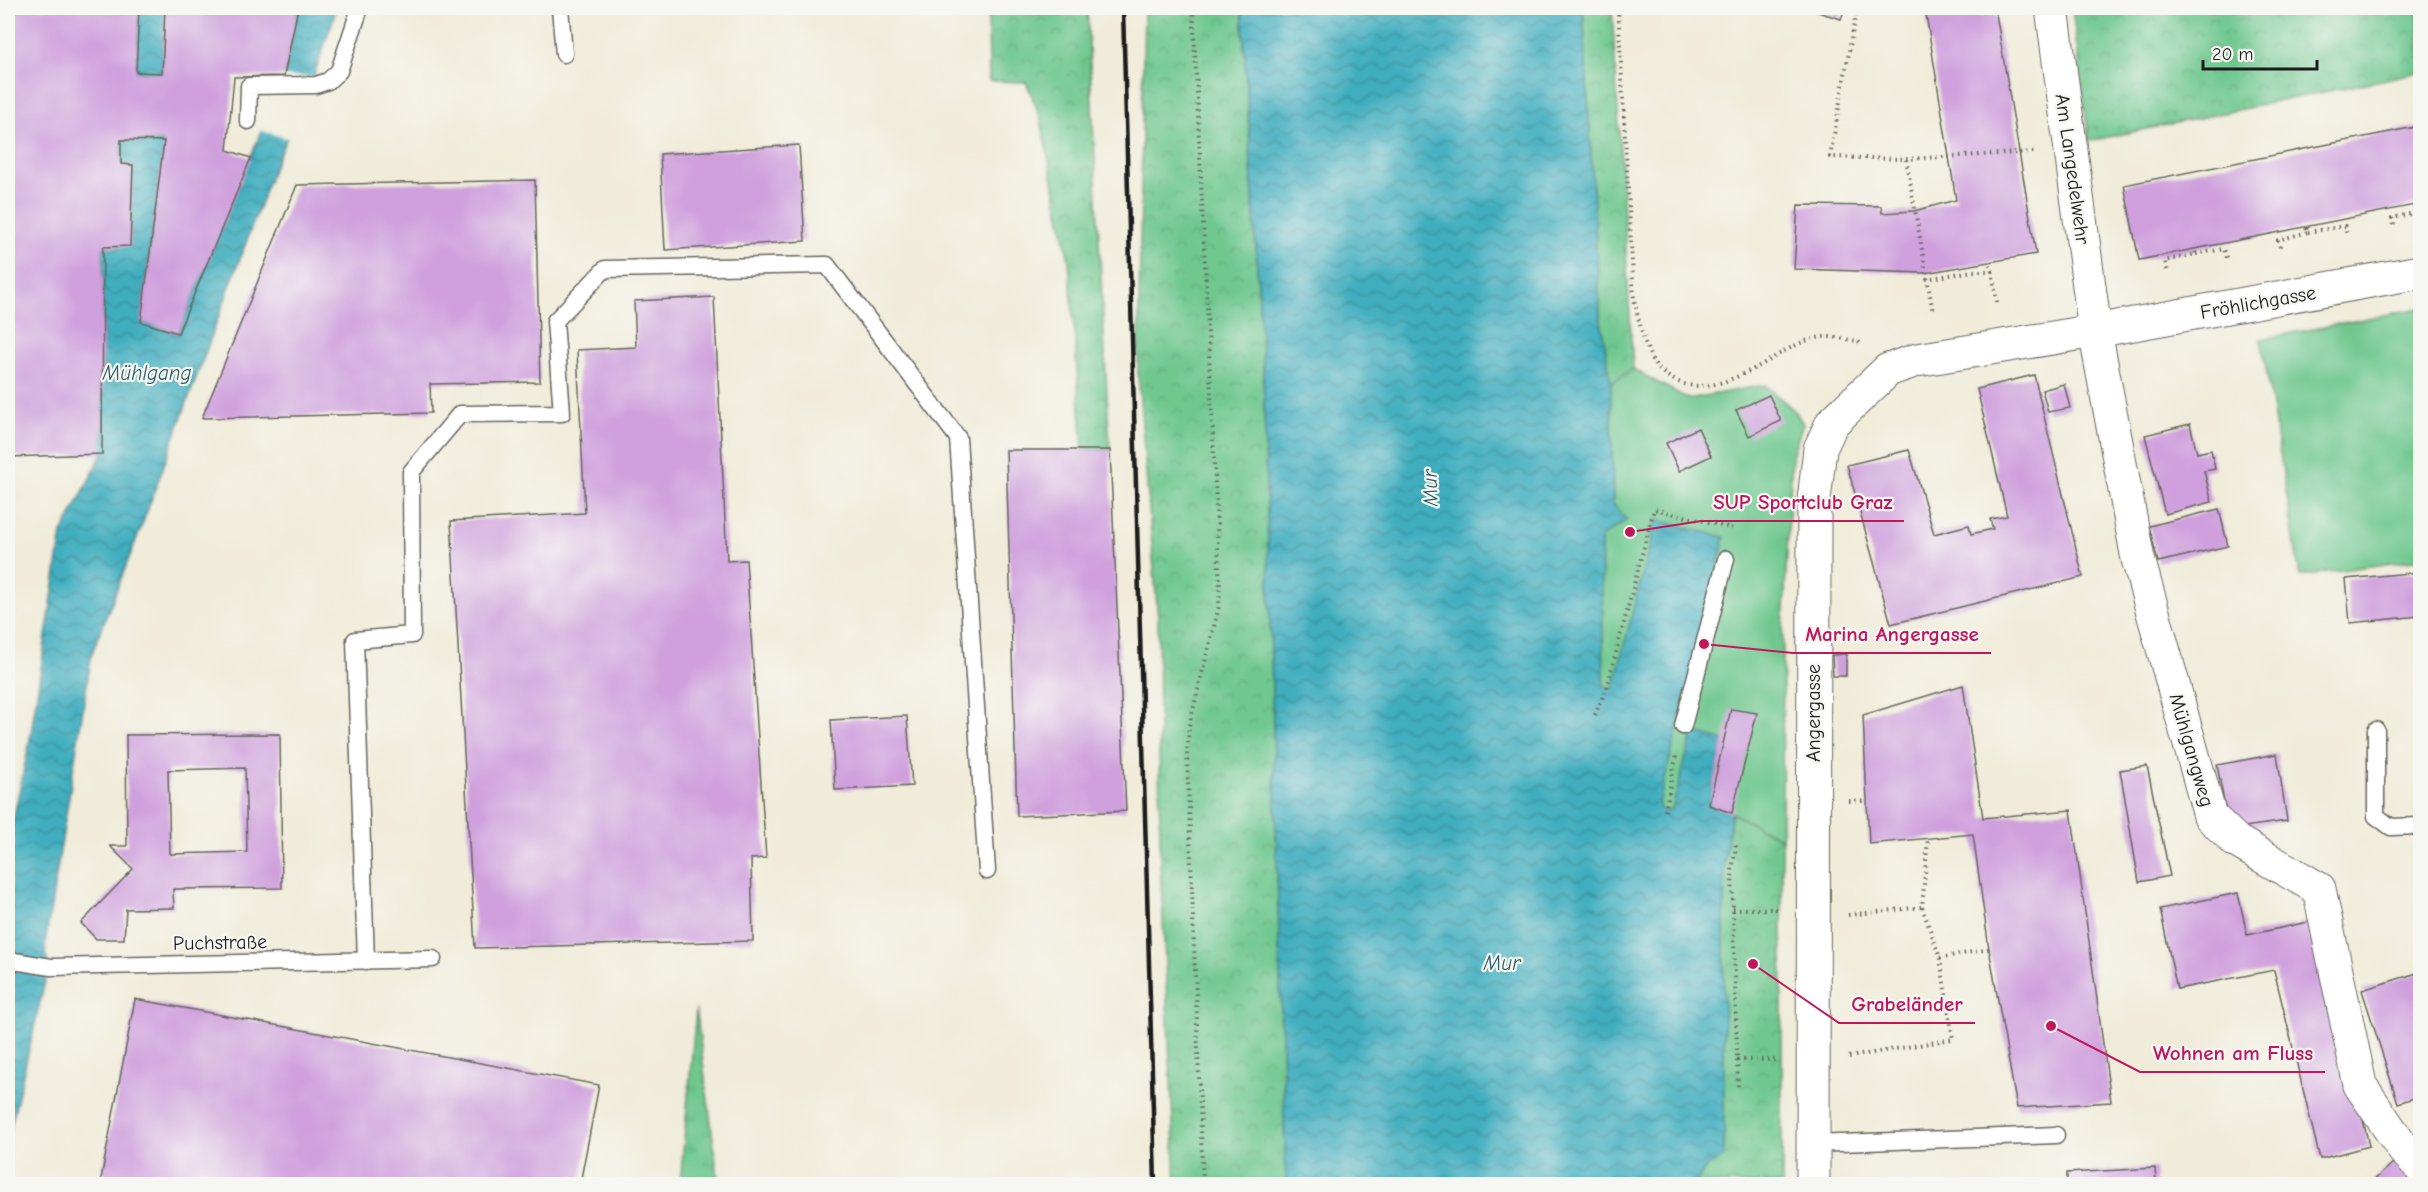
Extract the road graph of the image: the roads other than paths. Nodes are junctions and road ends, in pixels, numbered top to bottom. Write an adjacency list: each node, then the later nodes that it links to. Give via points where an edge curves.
1 (360, 8): 5 (lane, via 339,71 316,86 249,86)
2 (560, 8): 4 (lane)
3 (2052, 8): 7 (street, Am Langedelwehr)
4 (564, 54)
5 (248, 121)
6 (2421, 272): 7 (street, Fröhlichgasse)
7 (2095, 331): 17 (street, Angergasse, via 1917,360 1888,370 1833,423 1820,449 1814,501); 18 (street, Mühlgangweg, via 2138,559 2210,816 2236,841 2319,889 2360,1084 2404,1150)
8 (1726, 559): 9 (lane)
9 (1683, 726)
10 (2376, 730): 11 (lane, via 2376,816 2391,827)
11 (2421, 826)
12 (987, 871): 15 (lane, via 958,438 827,265 605,268 555,321 562,413 460,414 411,472 412,635 355,640)
13 (433, 959): 15 (lane, Puchstraße)
14 (8, 960): 15 (lane, Puchstraße, via 51,968)
15 (366, 961)
16 (2056, 1135): 17 (lane)
17 (1813, 1144): 19 (street, Angergasse)
18 (2421, 1166)
19 (1813, 1185)

